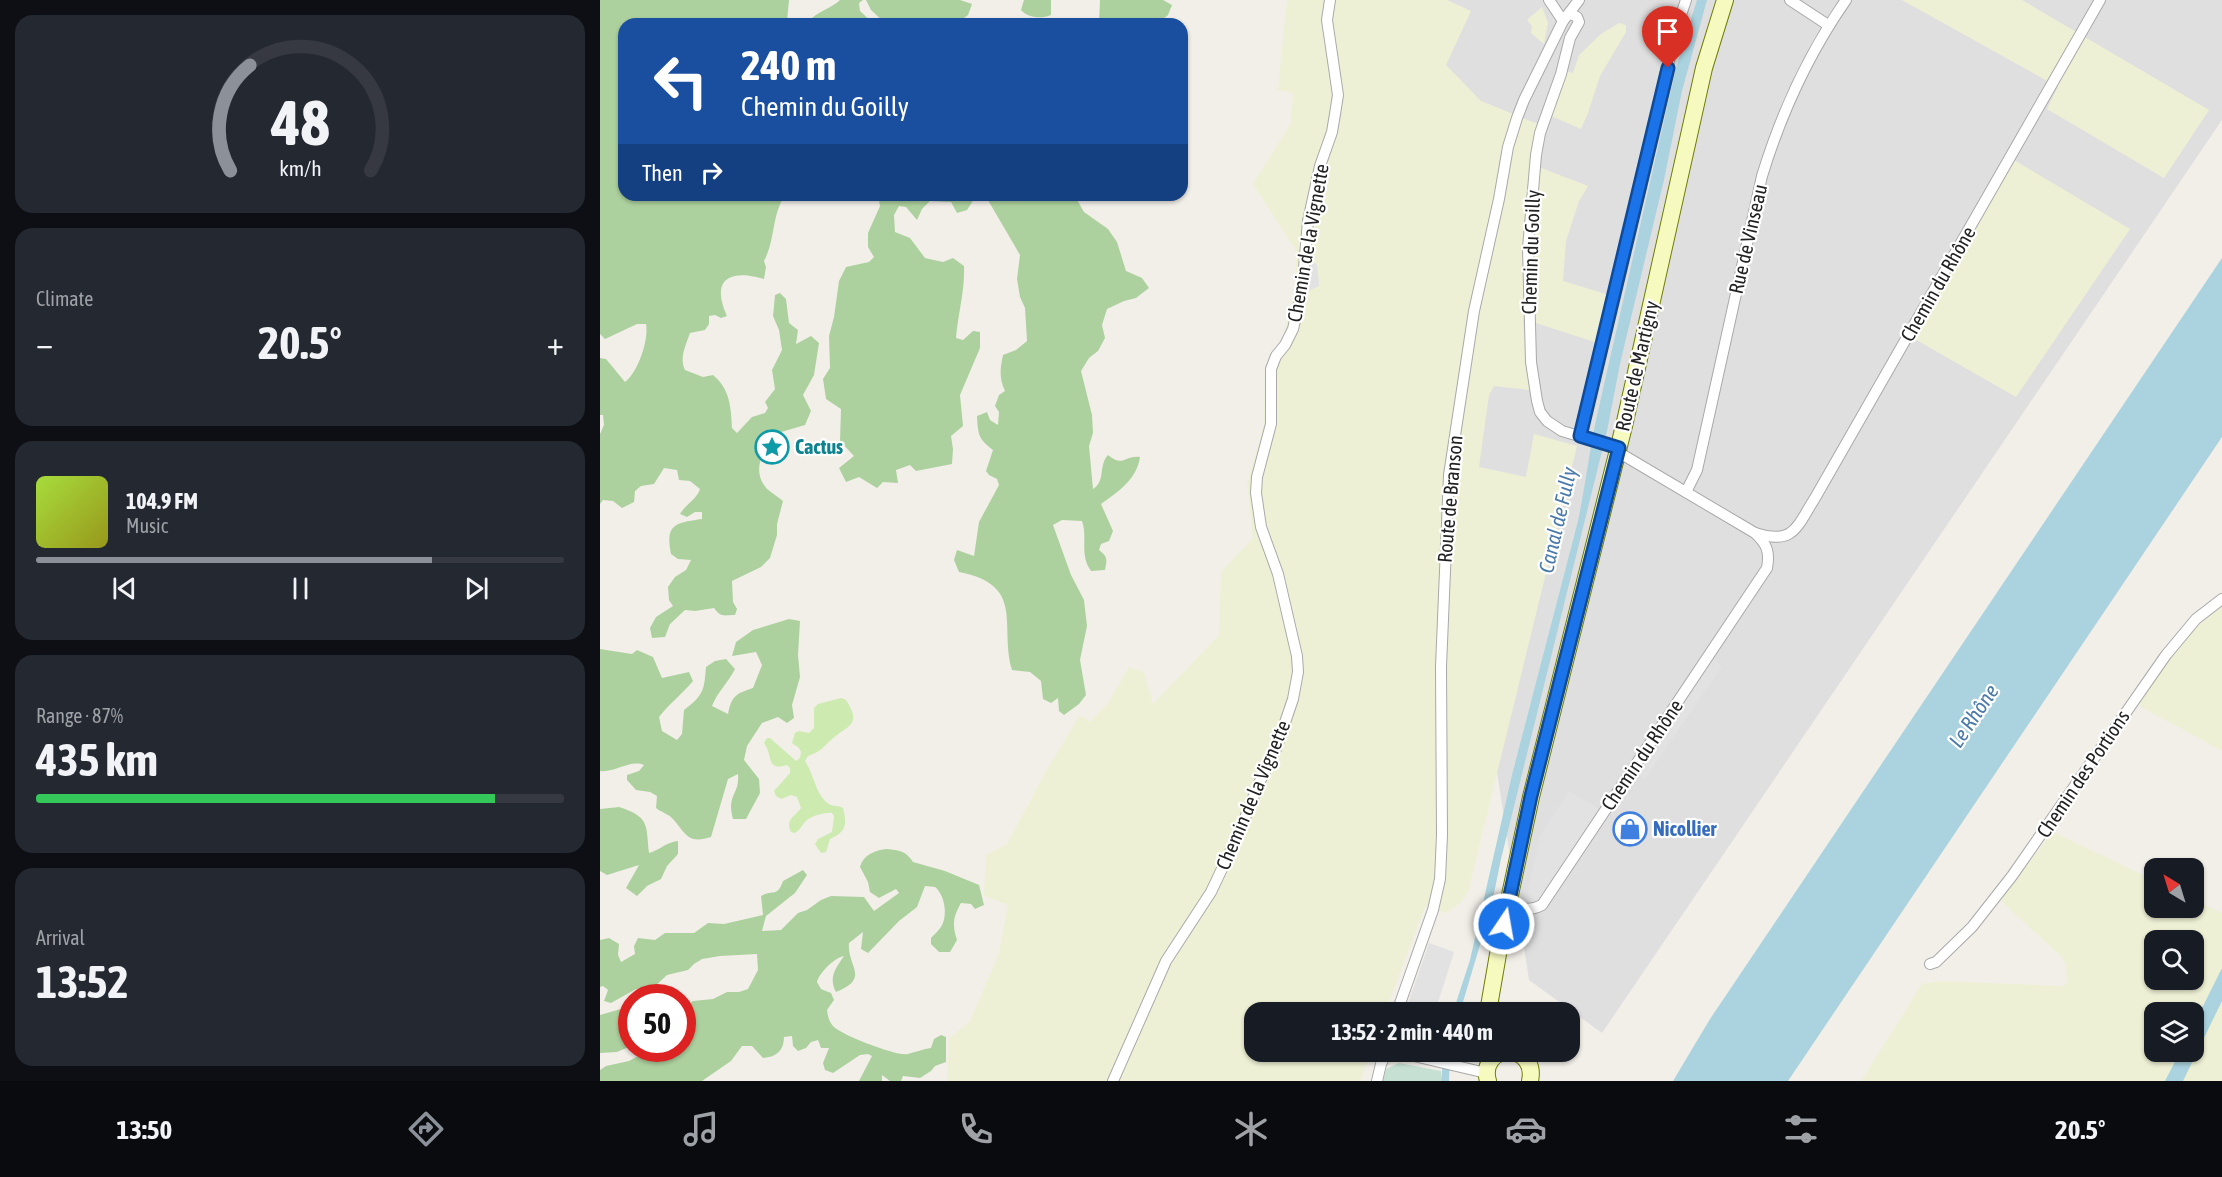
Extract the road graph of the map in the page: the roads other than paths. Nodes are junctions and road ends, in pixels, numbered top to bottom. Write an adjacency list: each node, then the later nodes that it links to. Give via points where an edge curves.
1 (1330, 0): 25 (street, Chemin de la Vignette, via 1327,20 1338,95 1308,221 1302,291 1293,329 1271,369 1272,424 1256,494 1261,527 1278,574 1295,648 1298,672 1293,699 1239,833 1208,898 1166,961)
2 (1549, 0): 9 (street)
3 (1579, 0): 9 (street, Route de Branson)
4 (1686, 0): 11 (street)
5 (1725, 0): 12 (main road, Route de Martigny, via 1697,99)
6 (1790, 0): 10 (street)
7 (1846, 0): 10 (street, Rue de Vinseau)
8 (2100, 0): 14 (street, Chemin du Rhône, via 1795,529 1774,538)
9 (1567, 18): 11 (street, Chemin du Goilly, via 1577,17 1579,22 1570,38 1540,134 1529,217 1527,283 1531,362 1540,412 1562,431); 18 (street, Route de Branson, via 1524,100 1512,135 1474,311 1449,475 1441,667 1440,879)
10 (1828, 25): 13 (street, Rue de Vinseau, via 1780,124 1766,165 1697,470)
11 (1583, 438): 12 (street, Chemin du Goilly)
12 (1615, 448): 13 (street, Chemin du Goilly); 16 (main road, Route de Martigny)
13 (1686, 492): 14 (street, Chemin du Goilly)
14 (1755, 533): 16 (street, Chemin du Rhône, via 1768,550 1763,576 1542,905 1527,910)
15 (2222, 599): 17 (street, Chemin des Portions, via 2196,619 2166,655 1972,927)
16 (1508, 904): 19 (main road, Route de Martigny)
17 (1930, 964)
18 (1401, 1002)
19 (1490, 1002)
20 (1382, 1062): 26 (street)
21 (1434, 1062): 23 (street, via 1468,1070)
22 (1528, 1062): 24 (main road)
23 (1490, 1068)
24 (1533, 1079)
25 (1113, 1081)
26 (1377, 1081)

